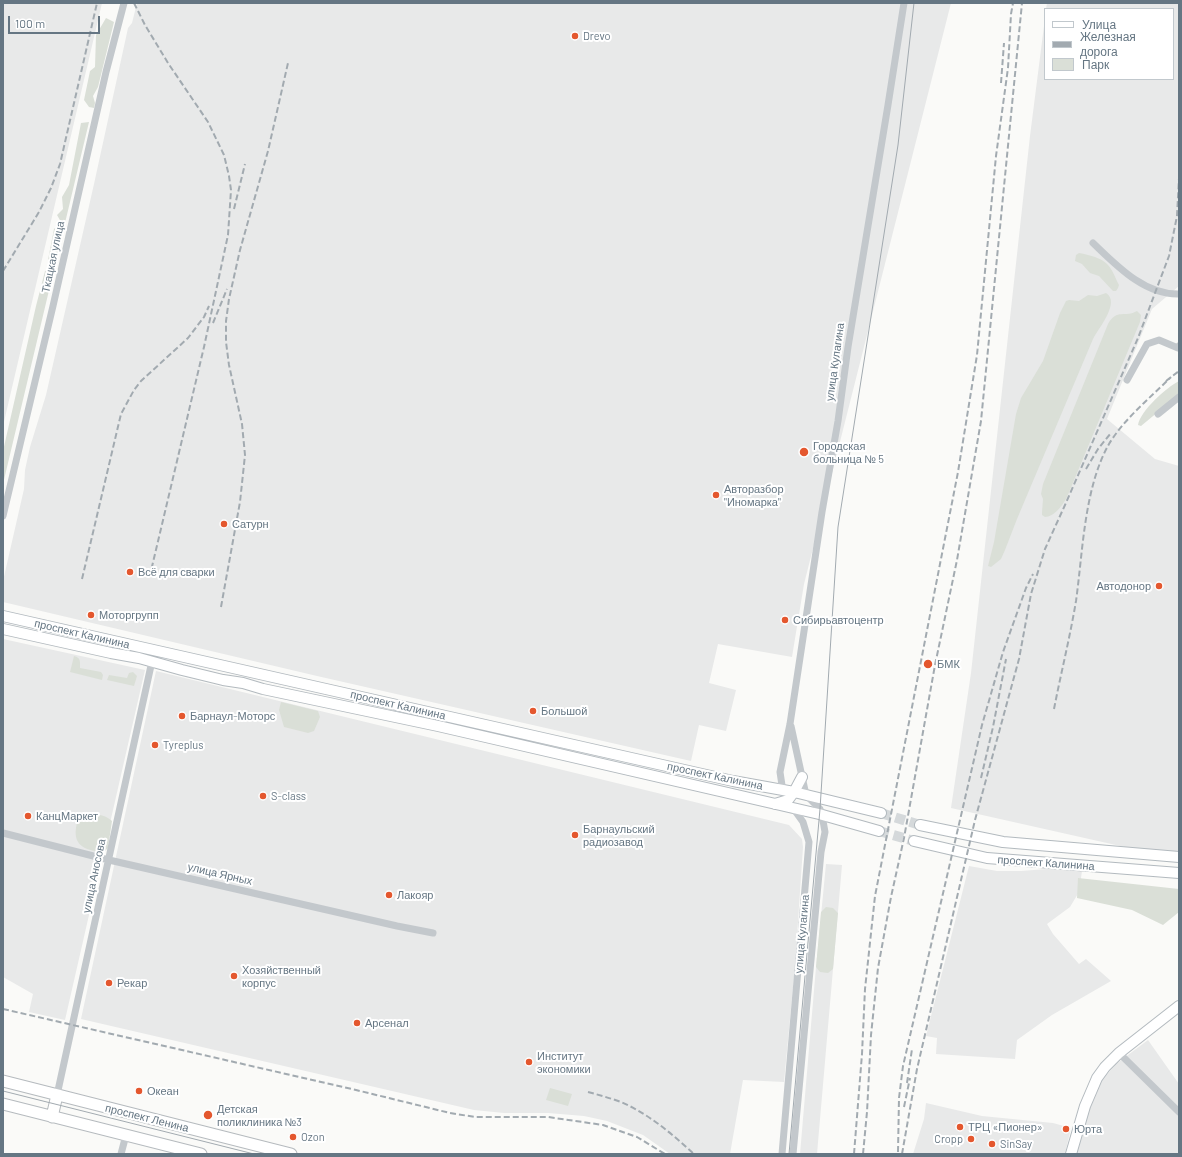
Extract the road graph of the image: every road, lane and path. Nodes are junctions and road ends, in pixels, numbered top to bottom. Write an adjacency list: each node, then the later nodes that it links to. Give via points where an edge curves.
1 (124, 3): 9 (street, Ткацкая улица)
2 (904, 3): 14 (street, улица Кулагина)
3 (1093, 243): 4 (street, via 1144,285 1156,291)
4 (1179, 294)
5 (1179, 346): 6 (street, via 1178,348 1159,340 1147,344)
6 (1127, 380)
7 (1179, 397): 8 (street)
8 (1158, 414)
9 (3, 516)
10 (3, 616): 12 (main road, проспект Калинина)
11 (3, 630): 13 (main road, проспект Калинина)
12 (155, 651): 13 (main road); 16 (main road, проспект Калинина)
13 (152, 662): 19 (main road, проспект Калинина); 28 (street, улица Аносова)
14 (790, 724): 15 (street, улица Кулагина); 16 (street, улица Кулагина, via 780,772)
15 (802, 777): 17 (street, улица Кулагина); 18 (main road)
16 (782, 790): 18 (main road, проспект Калинина)
17 (806, 795): 18 (main road, проспект Калинина); 21 (main road, проспект Калинина); 22 (street, улица Кулагина, via 820,809)
18 (791, 796): 19 (main road); 20 (street, улица Кулагина)
19 (775, 804): 20 (main road, проспект Калинина)
20 (794, 808): 22 (main road, проспект Калинина); 35 (street, улица Кулагина, via 803,822 809,842)
21 (881, 813)
22 (819, 814): 24 (main road); 36 (street, улица Кулагина, via 825,832)
23 (920, 825): 27 (main road, проспект Калинина, via 1003,842)
24 (879, 831)
25 (3, 833): 28 (street, улица Ярных)
26 (914, 841): 29 (main road, проспект Калинина, via 987,858)
27 (1179, 857)
28 (109, 860): 30 (street, улица Ярных); 34 (street, улица Аносова)
29 (1179, 873)
30 (433, 933)
31 (1179, 1006): 32 (main road)
32 (1119, 1053): 38 (street); 46 (main road, via 1097,1078 1085,1106)
33 (3, 1082): 34 (main road, проспект Ленина)
34 (57, 1095): 39 (main road); 43 (main road, проспект Ленина)
35 (786, 1100): 36 (street); 44 (street, улица Кулагина)
36 (798, 1100): 45 (street, улица Кулагина)
37 (3, 1104): 39 (main road, проспект Ленина)
38 (1179, 1112)
39 (52, 1117): 40 (main road, проспект Ленина)
40 (126, 1135): 41 (street); 42 (main road, проспект Ленина)
41 (121, 1154)
42 (200, 1154)
43 (291, 1154)
44 (782, 1154)
45 (793, 1154)
46 (1071, 1154)

